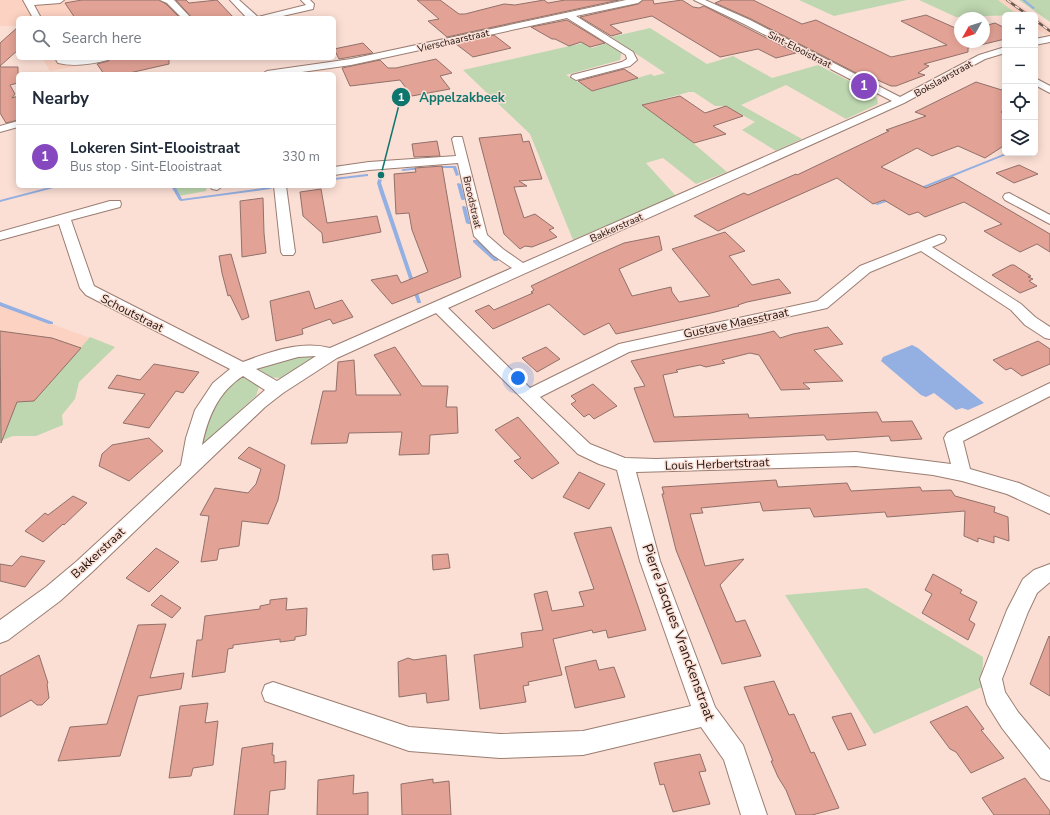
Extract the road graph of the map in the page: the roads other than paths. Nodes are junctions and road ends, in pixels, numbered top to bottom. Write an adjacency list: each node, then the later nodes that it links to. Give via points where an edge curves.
1 (60, 0): 6 (street)
2 (164, 0): 10 (street, via 170,1)
3 (234, 0): 11 (street)
4 (638, 0): 8 (street, Vierschaarstraat)
5 (698, 0): 24 (street, Sint-Elooistraat, via 747,22)
6 (28, 1): 9 (street)
7 (309, 1): 12 (street, via 310,7)
8 (567, 14): 20 (street, Vierschaarstraat, via 351,62); 21 (street, via 630,54 632,60 626,64)
9 (36, 16)
10 (185, 16)
11 (250, 16)
12 (271, 16)
13 (1050, 39): 14 (street)
14 (1038, 41)
15 (1002, 51): 16 (street, Bokslaarstraat)
16 (987, 55): 19 (street, Bokslaarstraat); 24 (street, Bokslaarstraat)
17 (61, 60): 18 (street, via 70,63)
18 (98, 60)
19 (1000, 61)
20 (280, 72)
21 (576, 77)
22 (1038, 83): 23 (street)
23 (1050, 90)
24 (900, 101): 39 (street, Bakkerstraat)
25 (16, 125): 26 (street)
26 (0, 129)
27 (458, 139): 28 (street, Broodstraat)
28 (463, 159): 29 (street); 39 (street, Broodstraat, via 481,236 498,252)
29 (336, 170)
30 (280, 188): 38 (street)
31 (1009, 197): 34 (street)
32 (115, 204): 33 (street)
33 (64, 218): 35 (street); 43 (street, Schoutstraat, via 87,288 91,292)
34 (1050, 220)
35 (0, 236)
36 (938, 240): 37 (street, Gustave Maesstraat)
37 (922, 246): 41 (street, via 1016,307 1030,321); 46 (street, Gustave Maesstraat, via 866,269 822,305 625,348)
38 (288, 252)
39 (523, 268): 40 (street, Bakkerstraat)
40 (438, 306): 42 (street, Bakkerstraat); 46 (street, Louis Herbertstraat)
41 (1050, 334)
42 (331, 354): 43 (street, via 317,349 311,350 285,355); 44 (street, Bakkerstraat)
43 (243, 369): 44 (street, Schoutstraat); 48 (street, via 224,381 208,400 193,441)
44 (277, 389): 48 (street, Bakkerstraat, via 240,419)
45 (1050, 389): 49 (street, via 953,438)
46 (528, 396): 47 (street, Louis Herbertstraat, via 584,449)
47 (625, 465): 49 (street, Louis Herbertstraat, via 856,459); 54 (street, Pierre Jacques Vranckenstraat, via 650,561)
48 (190, 467): 52 (street, Bakkerstraat, via 53,594)
49 (962, 474): 50 (street, Louis Herbertstraat, via 1012,488)
50 (1050, 506)
51 (1050, 572): 55 (street, via 1030,586 991,679 995,696 1010,720)
52 (0, 633)
53 (273, 693): 54 (street, via 409,739 500,746 583,743)
54 (706, 714): 56 (street, Pierre Jacques Vranckenstraat, via 734,754)
55 (1050, 768)
56 (754, 815)

